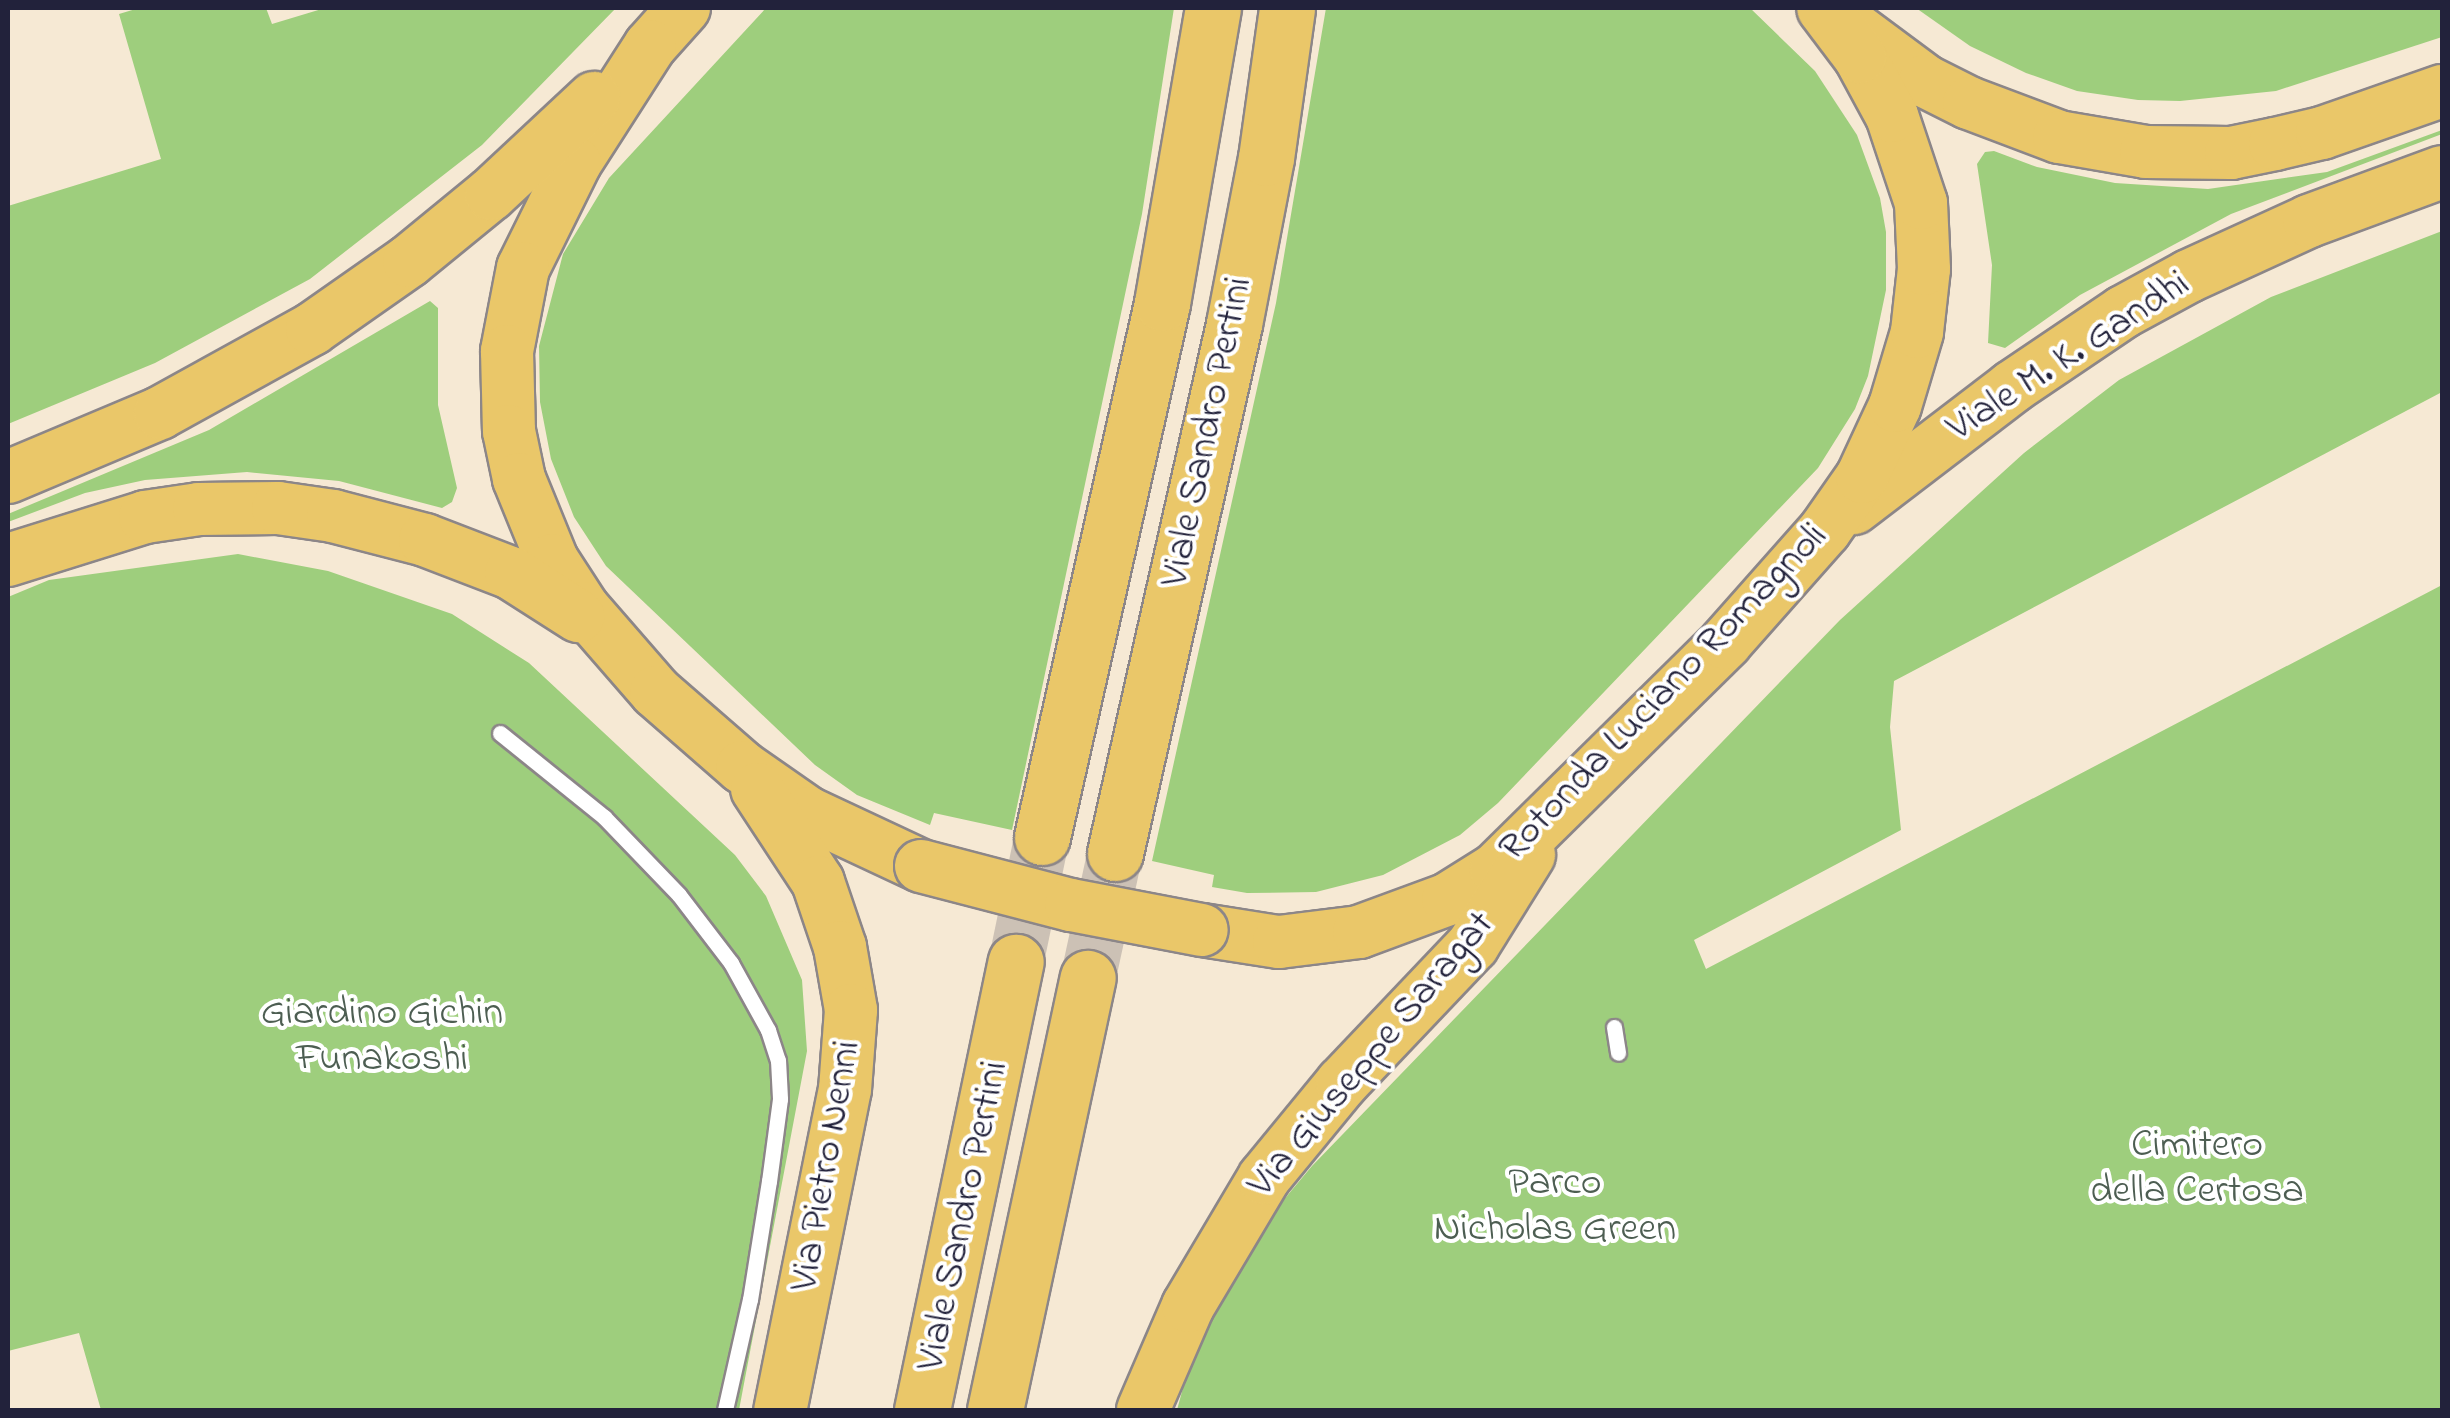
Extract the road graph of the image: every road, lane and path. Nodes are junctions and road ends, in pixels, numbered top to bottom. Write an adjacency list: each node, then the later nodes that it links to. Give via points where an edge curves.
1 (684, 8): 5 (main road, Rotonda Luciano Romagnoli)
2 (1213, 8): 15 (highway, Viale Sandro Pertini, via 1162,302)
3 (1287, 8): 16 (highway, Viale Sandro Pertini, via 1234,324)
4 (1825, 8): 6 (main road, via 1925,81 1968,103 2059,137 2146,152 2231,152 2275,144); 9 (main road, Rotonda Luciano Romagnoli, via 1872,78 1904,144 1921,202 1924,269 1917,332 1889,422)
5 (650, 46): 8 (main road, via 490,194 312,329 160,413); 11 (main road, Rotonda Luciano Romagnoli, via 544,220 523,268 506,351 510,430 533,519 552,560)
6 (2442, 90)
7 (2442, 172): 9 (main road, Viale M. K. Gandhi, via 2308,221 2123,312 2012,386)
8 (8, 476)
9 (1825, 530): 14 (main road, Rotonda Luciano Romagnoli, via 1725,643)
10 (8, 560): 11 (main road, via 145,517 278,508 374,525 511,572)
11 (613, 646): 13 (main road, Rotonda Luciano Romagnoli)
12 (500, 732): 21 (lane, via 604,817 679,895 730,964 778,1060 780,1100 768,1181)
13 (742, 767): 14 (main road, Rotonda Luciano Romagnoli, bridge, via 808,813 921,866 1090,909 1279,942 1394,923 1448,899 1496,869); 22 (main road, Via Pietro Nenni, via 818,882 840,947 851,1010 846,1089)
14 (1557, 812): 25 (main road, Via Giuseppe Saragat, via 1473,945 1342,1083 1264,1178 1188,1306)
15 (1042, 837)
16 (1115, 853)
17 (1016, 962): 23 (highway, Viale Sandro Pertini)
18 (1088, 978): 24 (highway, Viale Sandro Pertini)
19 (1614, 1027): 20 (lane)
20 (1618, 1053)
21 (725, 1410)
22 (780, 1410)
23 (922, 1410)
24 (996, 1410)
25 (1143, 1410)

